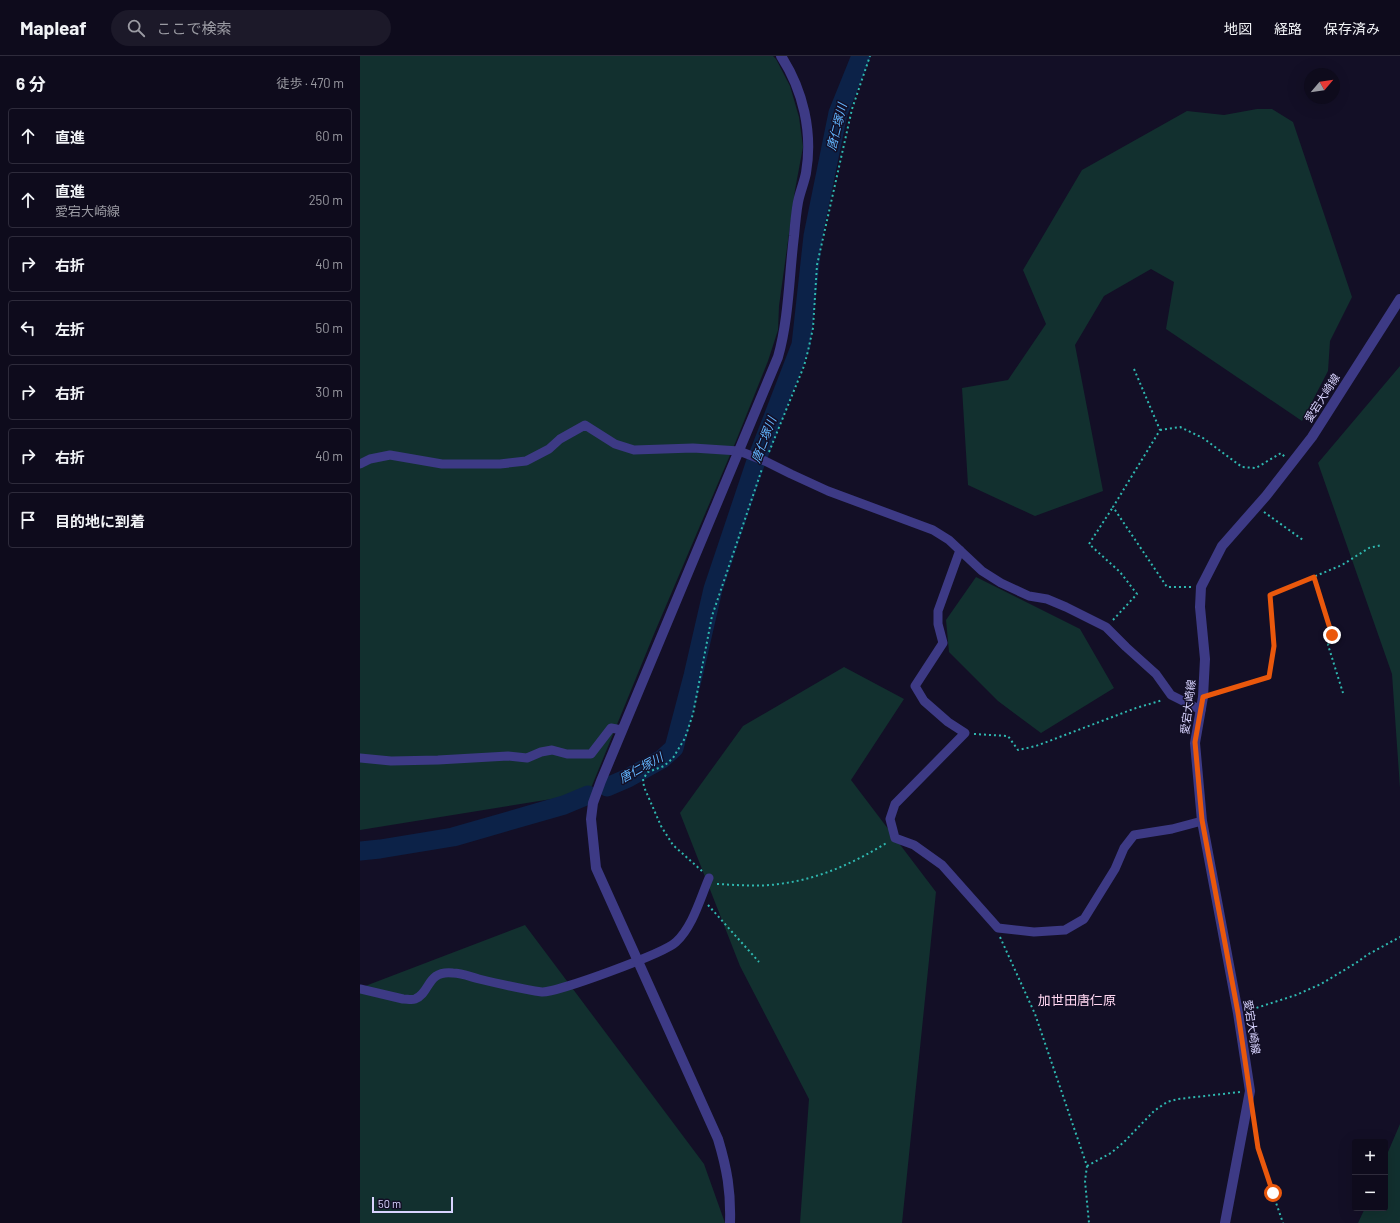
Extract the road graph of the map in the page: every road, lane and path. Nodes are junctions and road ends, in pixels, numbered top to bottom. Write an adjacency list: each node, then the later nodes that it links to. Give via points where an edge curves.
1 (781, 56): 6 (street, via 794,80 804,108 808,154 806,174 798,202 782,342)
2 (870, 56): 7 (path, via 852,109 817,265 813,328 808,351)
3 (1400, 299): 8 (street, 愛宕大崎線, via 1312,437)
4 (1134, 369): 5 (path)
5 (1160, 430): 8 (path, via 1180,427 1203,438 1242,467 1256,468 1281,453); 11 (path)
6 (739, 451): 7 (street); 9 (street, via 694,448 634,450 615,444 585,425 560,439 549,450 526,461 500,464 442,464 390,455 370,458); 22 (street)
7 (765, 460): 14 (street, via 828,491 942,534); 27 (path, via 712,616 693,714 685,738 673,758 664,766 648,772 643,779 661,826 673,845)
8 (1293, 462): 10 (street, 愛宕大崎線)
9 (360, 464)
10 (1257, 506): 12 (path); 16 (street, 愛宕大崎線, via 1222,546)
11 (1113, 507): 16 (path, via 1167,587); 17 (path, via 1089,544 1120,572 1137,594)
12 (1302, 540)
13 (1382, 545): 15 (path, via 1369,548 1342,565)
14 (960, 550): 17 (street, via 982,571 1001,582); 23 (street, via 938,611 942,643 915,686 924,701)
15 (1314, 577): 18 (path, via 1332,635 1328,645); 20 (path, via 1270,595 1274,646 1269,677)
16 (1201, 587): 20 (street, 愛宕大崎線, via 1200,607 1205,659)
17 (1106, 627): 19 (street, via 1156,674)
18 (1343, 693)
19 (1171, 696): 21 (street); 23 (path, via 1161,702 1136,708 1024,749 1018,750 1008,736)
20 (1203, 697): 21 (street, 愛宕大崎線)
21 (1201, 710): 25 (street, 愛宕大崎線, via 1195,742)
22 (622, 730): 24 (street, via 610,728 591,754 568,754 552,750 527,758 508,756 391,761); 31 (street, via 593,803 591,819 596,868)
23 (965, 733): 26 (street, via 895,804 890,819)
24 (360, 758)
25 (1202, 820): 29 (street, via 1172,829 1134,835 1084,919 1065,930 1034,932); 34 (street, 愛宕大崎線)
26 (896, 838): 27 (path, via 830,872 806,879 778,884 747,885 709,884); 29 (street, via 914,845 942,865)
27 (709, 878): 28 (street)
28 (701, 897): 31 (street, via 690,923 675,943); 32 (path)
29 (998, 928): 37 (path, via 1001,941 1035,1014)
30 (1400, 937): 34 (path, via 1321,984 1296,995)
31 (638, 960): 33 (street, via 550,992 504,985 452,972 435,976 420,995 411,1000); 38 (street, via 718,1139 730,1198)
32 (759, 962)
33 (360, 989)
34 (1238, 1013): 35 (street, 愛宕大崎線)
35 (1250, 1091): 37 (path, via 1167,1102 1154,1111 1111,1153); 40 (street, 愛宕大崎線)
36 (1255, 1126): 41 (path, via 1258,1148)
37 (1087, 1166): 39 (path, via 1084,1181)
38 (730, 1223)
39 (1089, 1223)
40 (1225, 1223)
41 (1283, 1223)

